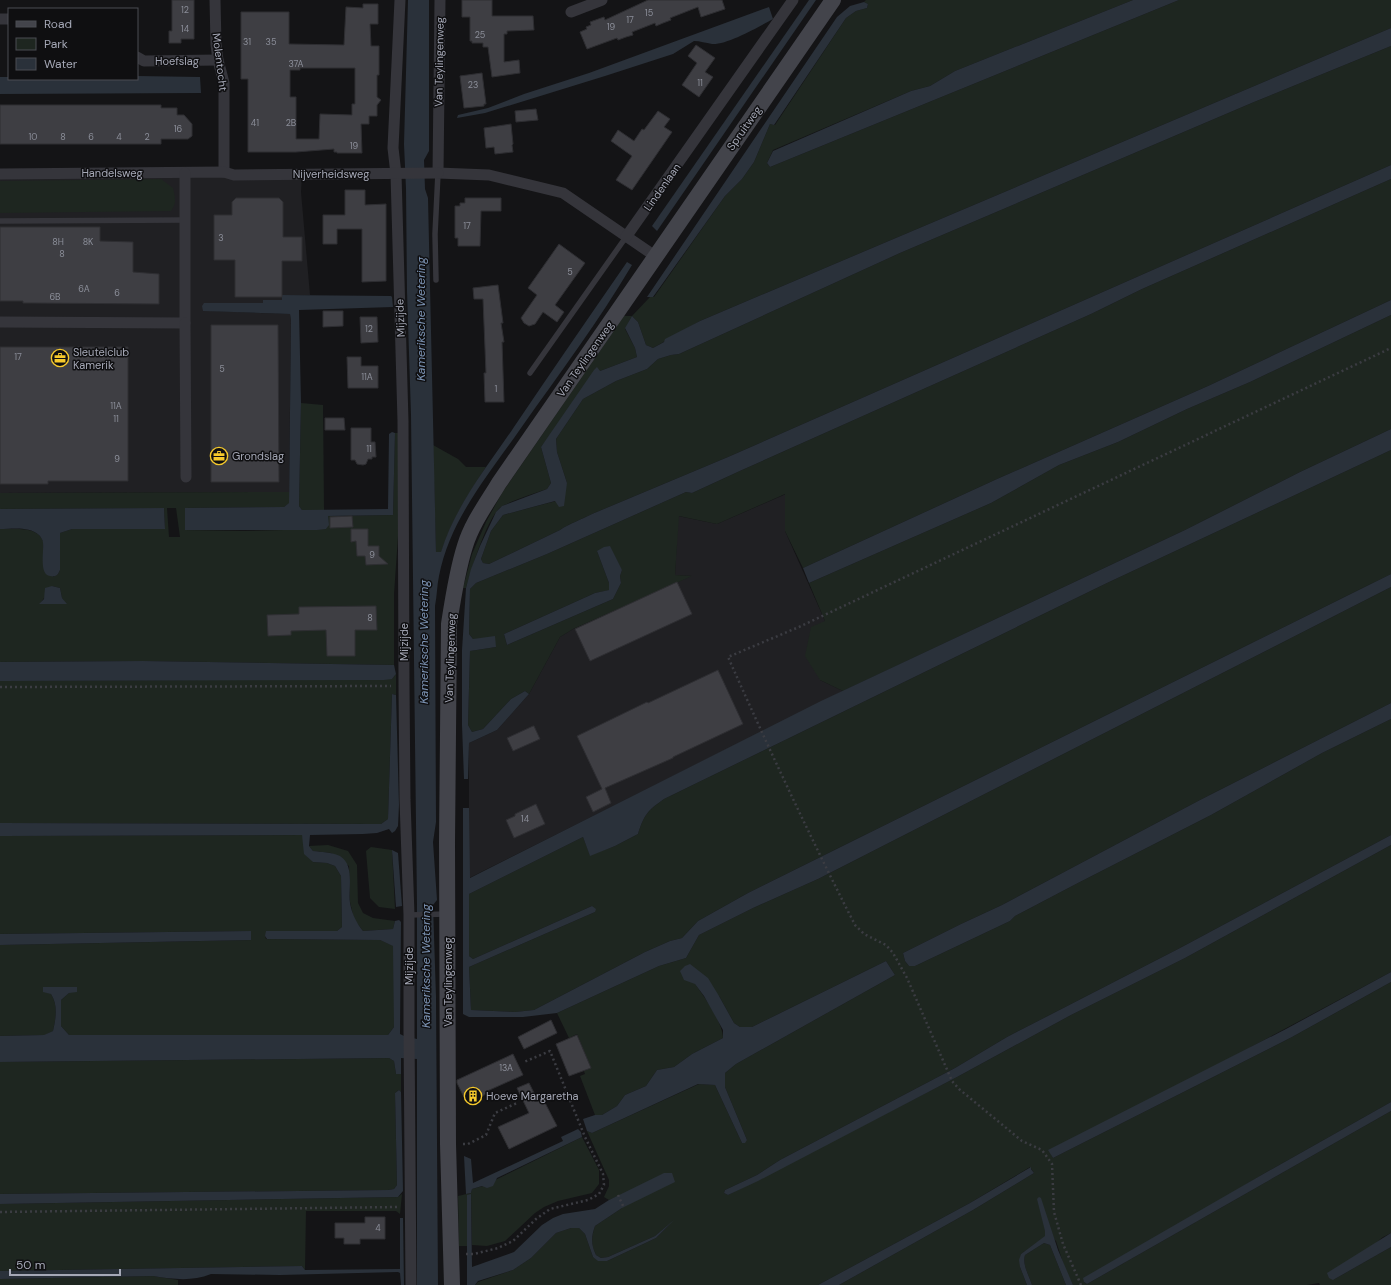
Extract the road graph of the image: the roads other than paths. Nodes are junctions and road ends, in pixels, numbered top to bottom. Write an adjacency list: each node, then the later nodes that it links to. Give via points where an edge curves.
1 (215, 0): 9 (street, Molentocht)
2 (400, 0): 14 (street, Mijzijde, via 393,148)
3 (440, 0): 12 (street, Van Teylingenweg)
4 (602, 0): 7 (street)
5 (793, 0): 17 (street, Lindenlaan)
6 (833, 0): 18 (main road, Spruitweg)
7 (571, 12)
8 (138, 58): 9 (street, Hoefslag, via 144,61)
9 (218, 60): 10 (street, Molentocht, via 224,83)
10 (224, 172): 11 (street, Handelsweg); 14 (street, Nijverheidsweg, via 234,175)
11 (185, 173): 13 (street, Handelsweg); 15 (street)
12 (433, 173): 14 (street, Nijverheidsweg); 17 (street, via 489,175 563,192); 19 (lane, Van Teylingenweg)
13 (0, 174)
14 (400, 174): 25 (street, Mijzijde, via 405,800)
15 (185, 220): 16 (lane); 21 (street)
16 (0, 221)
17 (626, 237): 18 (street); 22 (lane, Lindenlaan)
18 (655, 256): 24 (main road, Van Teylingenweg, via 499,483 481,512 466,544 454,588 449,624)
19 (436, 280)
20 (0, 322): 21 (street)
21 (185, 323): 23 (street)
22 (530, 373)
23 (186, 477)
24 (445, 914): 25 (lane); 27 (main road, Van Teylingenweg)
25 (411, 915): 26 (street, Mijzijde)
26 (411, 1285)
27 (452, 1285)

